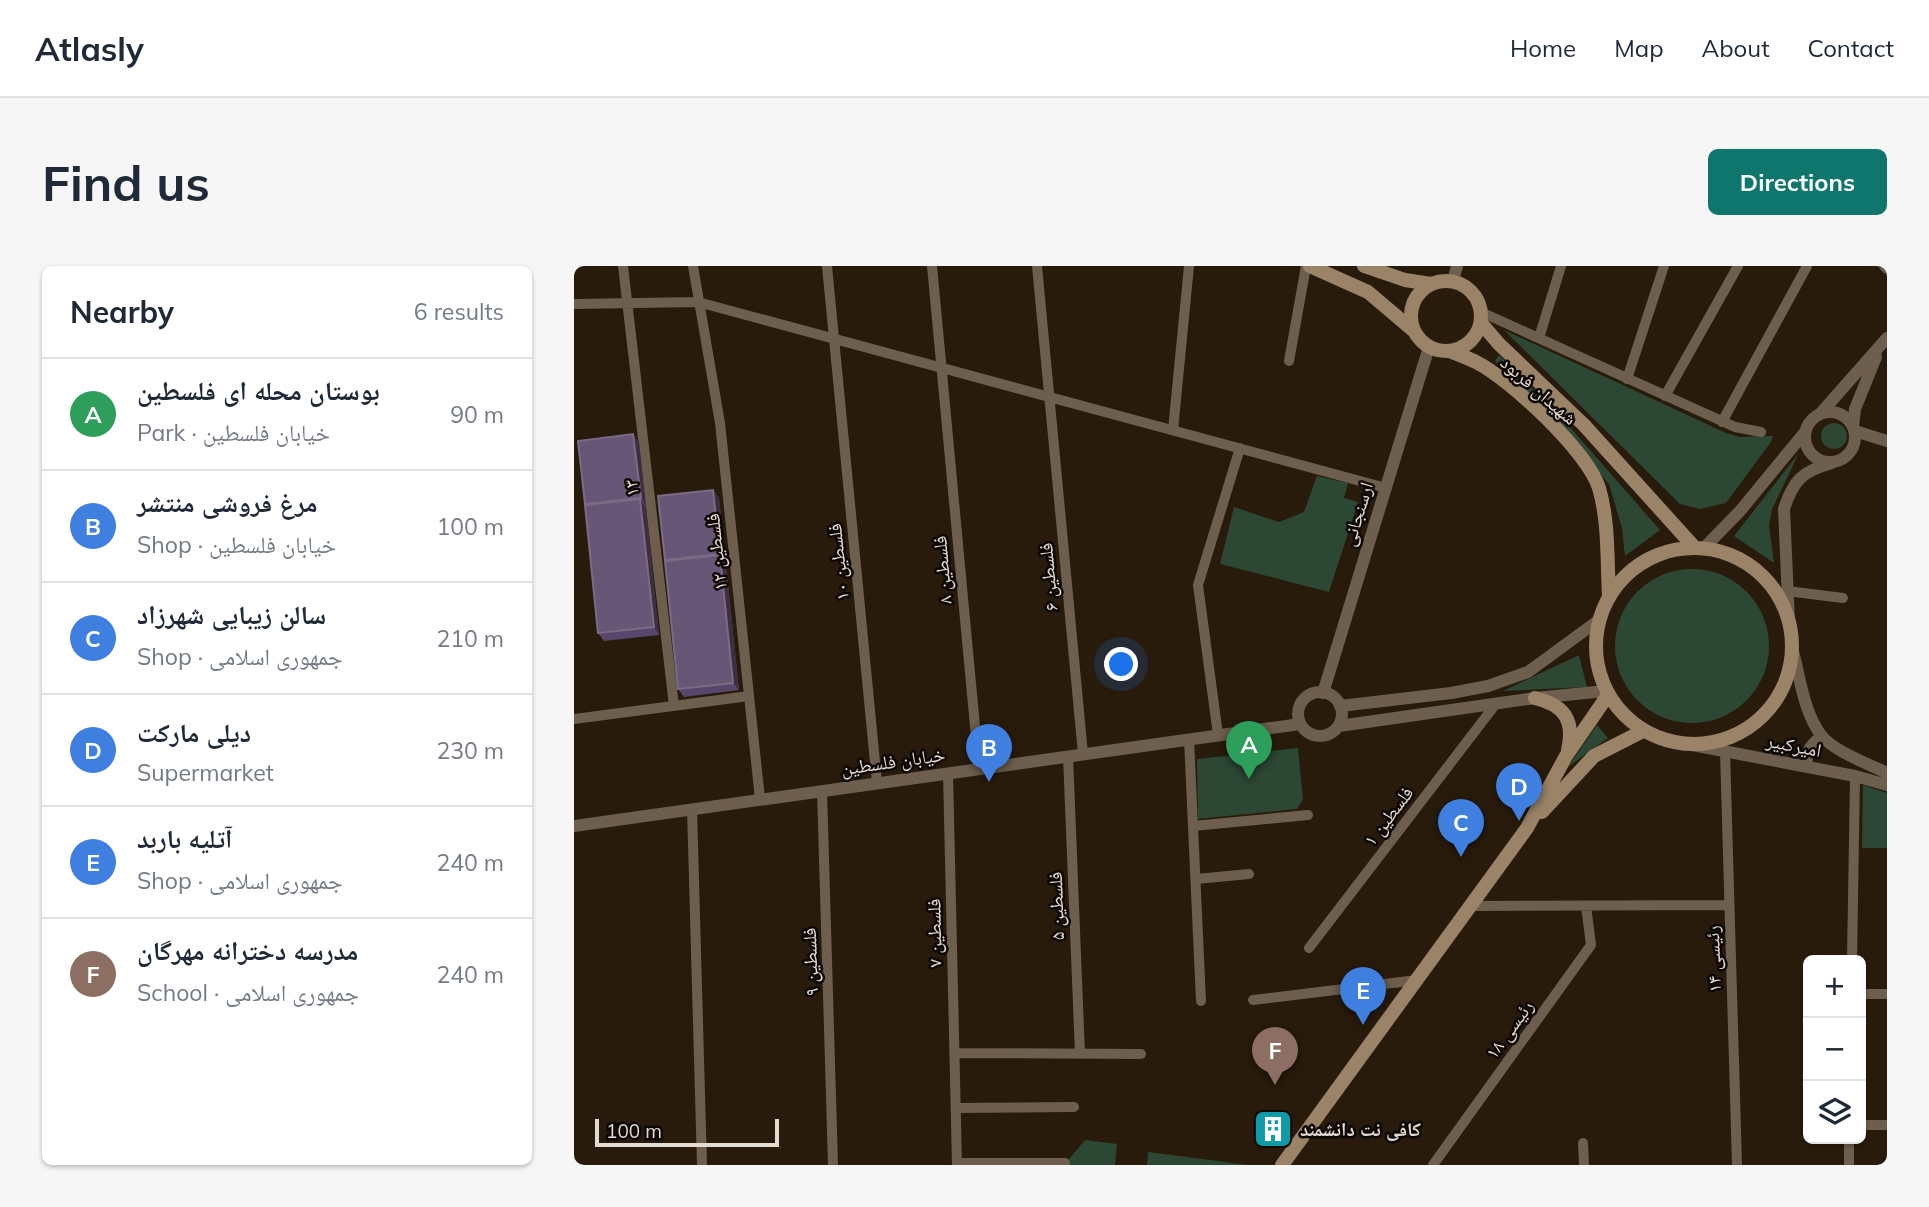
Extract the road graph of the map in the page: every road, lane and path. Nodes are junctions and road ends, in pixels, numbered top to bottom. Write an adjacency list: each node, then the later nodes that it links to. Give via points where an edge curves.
1 (623, 266): 17 (street, ۱۳)
2 (693, 266): 16 (street, فلسطین ۱۲)
3 (827, 266): 21 (street, فلسطین ۱۰)
4 (932, 266): 27 (street, فلسطین ۸)
5 (1037, 266): 29 (street, فلسطین ۶)
6 (1189, 266): 34 (street)
7 (1308, 266): 20 (main road, via 1368,292); 26 (street)
8 (1364, 266): 15 (main road, via 1405,281)
9 (1457, 266): 14 (street)
10 (1561, 266): 22 (street)
11 (1664, 266): 28 (street)
12 (1738, 266): 30 (street)
13 (1807, 266): 32 (street)
14 (1453, 281): 15 (main road); 19 (main road, via 1472,292)
15 (1432, 284): 20 (main road, via 1415,299)
16 (698, 302): 17 (street); 21 (street); 50 (street, فلسطین ۱۲, via 720,423)
17 (628, 303): 18 (street); 53 (street, ۱۳)
18 (574, 304)
19 (1481, 318): 22 (street); 25 (main road, via 1470,342); 41 (main road, شهيدان فربود, via 1499,344 1584,425)
20 (1414, 331): 24 (main road)
21 (834, 338): 27 (street); 72 (street, فلسطین ۱۰)
22 (1539, 338): 28 (street)
23 (1884, 342): 31 (street); 33 (street, via 1855,409)
24 (1429, 347): 25 (main road); 40 (street, ارسنجانی)
25 (1450, 351): 43 (main road, شهيدان فربود, via 1477,362 1506,383 1561,431 1584,461 1598,485 1604,512)
26 (1289, 361)
27 (941, 367): 29 (street); 68 (street, فلسطین ۸)
28 (1627, 379): 30 (street)
29 (1048, 396): 34 (street); 64 (street, فلسطین ۶)
30 (1665, 396): 32 (street)
31 (1820, 414): 33 (street, via 1836,412); 36 (street)
32 (1722, 422): 35 (street)
33 (1854, 429): 37 (street); 39 (street, via 1852,450)
34 (1173, 430): 38 (street)
35 (1761, 432)
36 (1805, 432): 39 (street, via 1811,454); 41 (street, via 1740,511)
37 (1887, 440)
38 (1240, 448): 40 (street); 59 (street, via 1198,585)
39 (1832, 463): 42 (street, via 1812,469 1789,493 1784,509)
40 (1386, 488): 48 (street, ارسنجانی)
41 (1699, 548): 43 (main road, via 1646,560); 46 (main road, via 1721,551 1765,578 1780,598)
42 (1787, 591): 44 (street); 46 (street)
43 (1609, 596): 45 (main road)
44 (1843, 598)
45 (1599, 620): 49 (main road, via 1595,645); 54 (street, via 1528,672 1498,683)
46 (1789, 622): 47 (main road)
47 (1792, 648): 60 (street, via 1809,713); 62 (main road, via 1778,697 1762,717 1742,733)
48 (1323, 693): 54 (street); 56 (street, via 1313,693 1300,705)
49 (1607, 693): 51 (street); 58 (main road, via 1623,715); 66 (main road)
50 (749, 696): 53 (street); 75 (street, فلسطین ۱۲)
51 (1535, 698): 52 (street); 66 (main road, via 1551,702 1566,714 1570,733)
52 (1494, 705): 57 (street); 86 (street, فلسطین ۱)
53 (674, 706): 55 (street)
54 (1340, 706): 57 (street)
55 (574, 719)
56 (1300, 724): 57 (street, via 1314,736 1332,733); 59 (street, خیابان فلسطین)
57 (1339, 726)
58 (1643, 731): 62 (main road); 80 (main road, via 1594,757)
59 (1218, 735): 61 (street, خیابان فلسطین)
60 (1822, 737): 67 (street, via 1811,746); 70 (street)
61 (1189, 739): 64 (street, خیابان فلسطین); 79 (street)
62 (1692, 745): 63 (street, امیرکبیر)
63 (1725, 751): 67 (street, امیرکبیر); 83 (street, رئیسی ۱۴)
64 (1083, 754): 65 (street, خیابان فلسطین)
65 (1068, 756): 68 (street, خیابان فلسطین); 94 (street, فلسطین ۵)
66 (1566, 756): 80 (main road)
67 (1807, 767): 71 (street, امیرکبیر)
68 (979, 769): 69 (street, خیابان فلسطین)
69 (948, 773): 72 (street, خیابان فلسطین); 93 (street, فلسطین ۷)
70 (1887, 773)
71 (1855, 776): 73 (street, امیرکبیر); 87 (street)
72 (877, 783): 74 (street, خیابان فلسطین)
73 (1887, 785)
74 (822, 791): 75 (street, خیابان فلسطین); 105 (street, فلسطین ۹)
75 (760, 799): 76 (street, خیابان فلسطین)
76 (692, 809): 78 (street, خیابان فلسطین); 104 (street)
77 (1308, 815): 79 (street)
78 (574, 825)
79 (1193, 826): 82 (street)
80 (1527, 828): 84 (main road)
81 (1249, 874): 82 (street)
82 (1196, 879): 92 (street)
83 (1729, 905): 85 (street); 109 (street, رئیسی ۱۴)
84 (1470, 906): 85 (street); 88 (main road)
85 (1586, 906): 107 (street, رئیسی ۱۸, via 1591,945)
86 (1310, 948)
87 (1852, 955)
88 (1417, 980): 91 (street); 106 (main road)
89 (1866, 994): 90 (street)
90 (1887, 995)
91 (1253, 1000)
92 (1201, 1001)
93 (955, 1053): 94 (street); 97 (street, فلسطین ۷)
94 (1080, 1054): 95 (street)
95 (1141, 1054)
96 (1074, 1107): 97 (street)
97 (956, 1108): 103 (street, فلسطین ۷)
98 (1866, 1125): 99 (street)
99 (1887, 1125)
100 (1583, 1143): 108 (street)
101 (1849, 1144): 110 (street)
102 (1065, 1163): 103 (street)
103 (957, 1164)
104 (702, 1165)
105 (833, 1165)
106 (1282, 1165)
107 (1433, 1165)
108 (1584, 1165)
109 (1737, 1165)
110 (1849, 1165)

